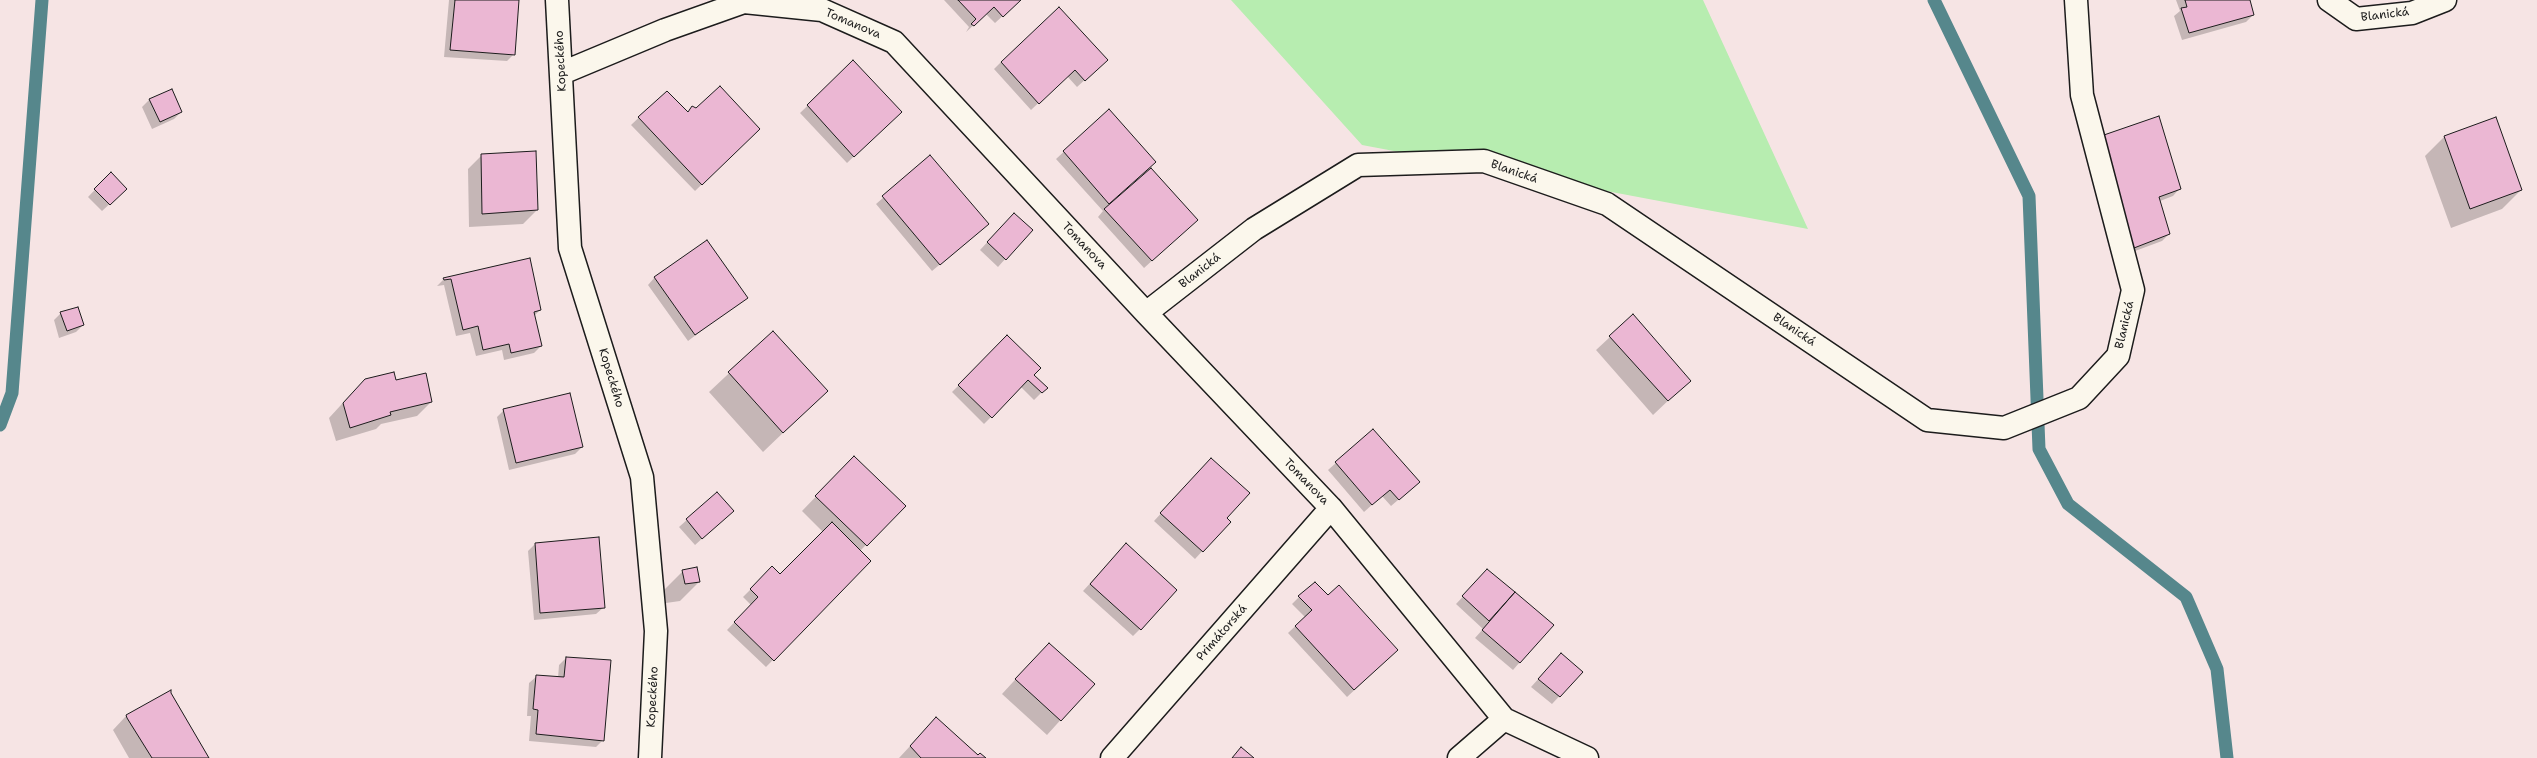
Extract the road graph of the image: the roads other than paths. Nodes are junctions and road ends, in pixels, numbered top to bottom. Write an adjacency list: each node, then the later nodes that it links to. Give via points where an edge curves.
1 (557, 0): 5 (street, Kopeckého)
2 (2076, 0): 6 (street, Blanická, via 2082,95 2133,290 2118,356 2079,398 2004,428 1927,420 1607,204 1484,161 1358,165 1254,229)
3 (2329, 0): 4 (street, Blanická, via 2356,19 2412,12)
4 (2445, 0)
5 (562, 73): 6 (street, Tomanova, via 665,30 744,2 822,10 894,42); 9 (street, Kopeckého, via 570,248 642,477 656,631)
6 (1146, 313): 7 (street, Tomanova)
7 (1331, 508): 8 (street, Tomanova); 10 (street, Primátorská)
8 (1504, 719): 11 (street); 12 (street)
9 (650, 758)
10 (1112, 758)
11 (1459, 758)
12 (1588, 758)

